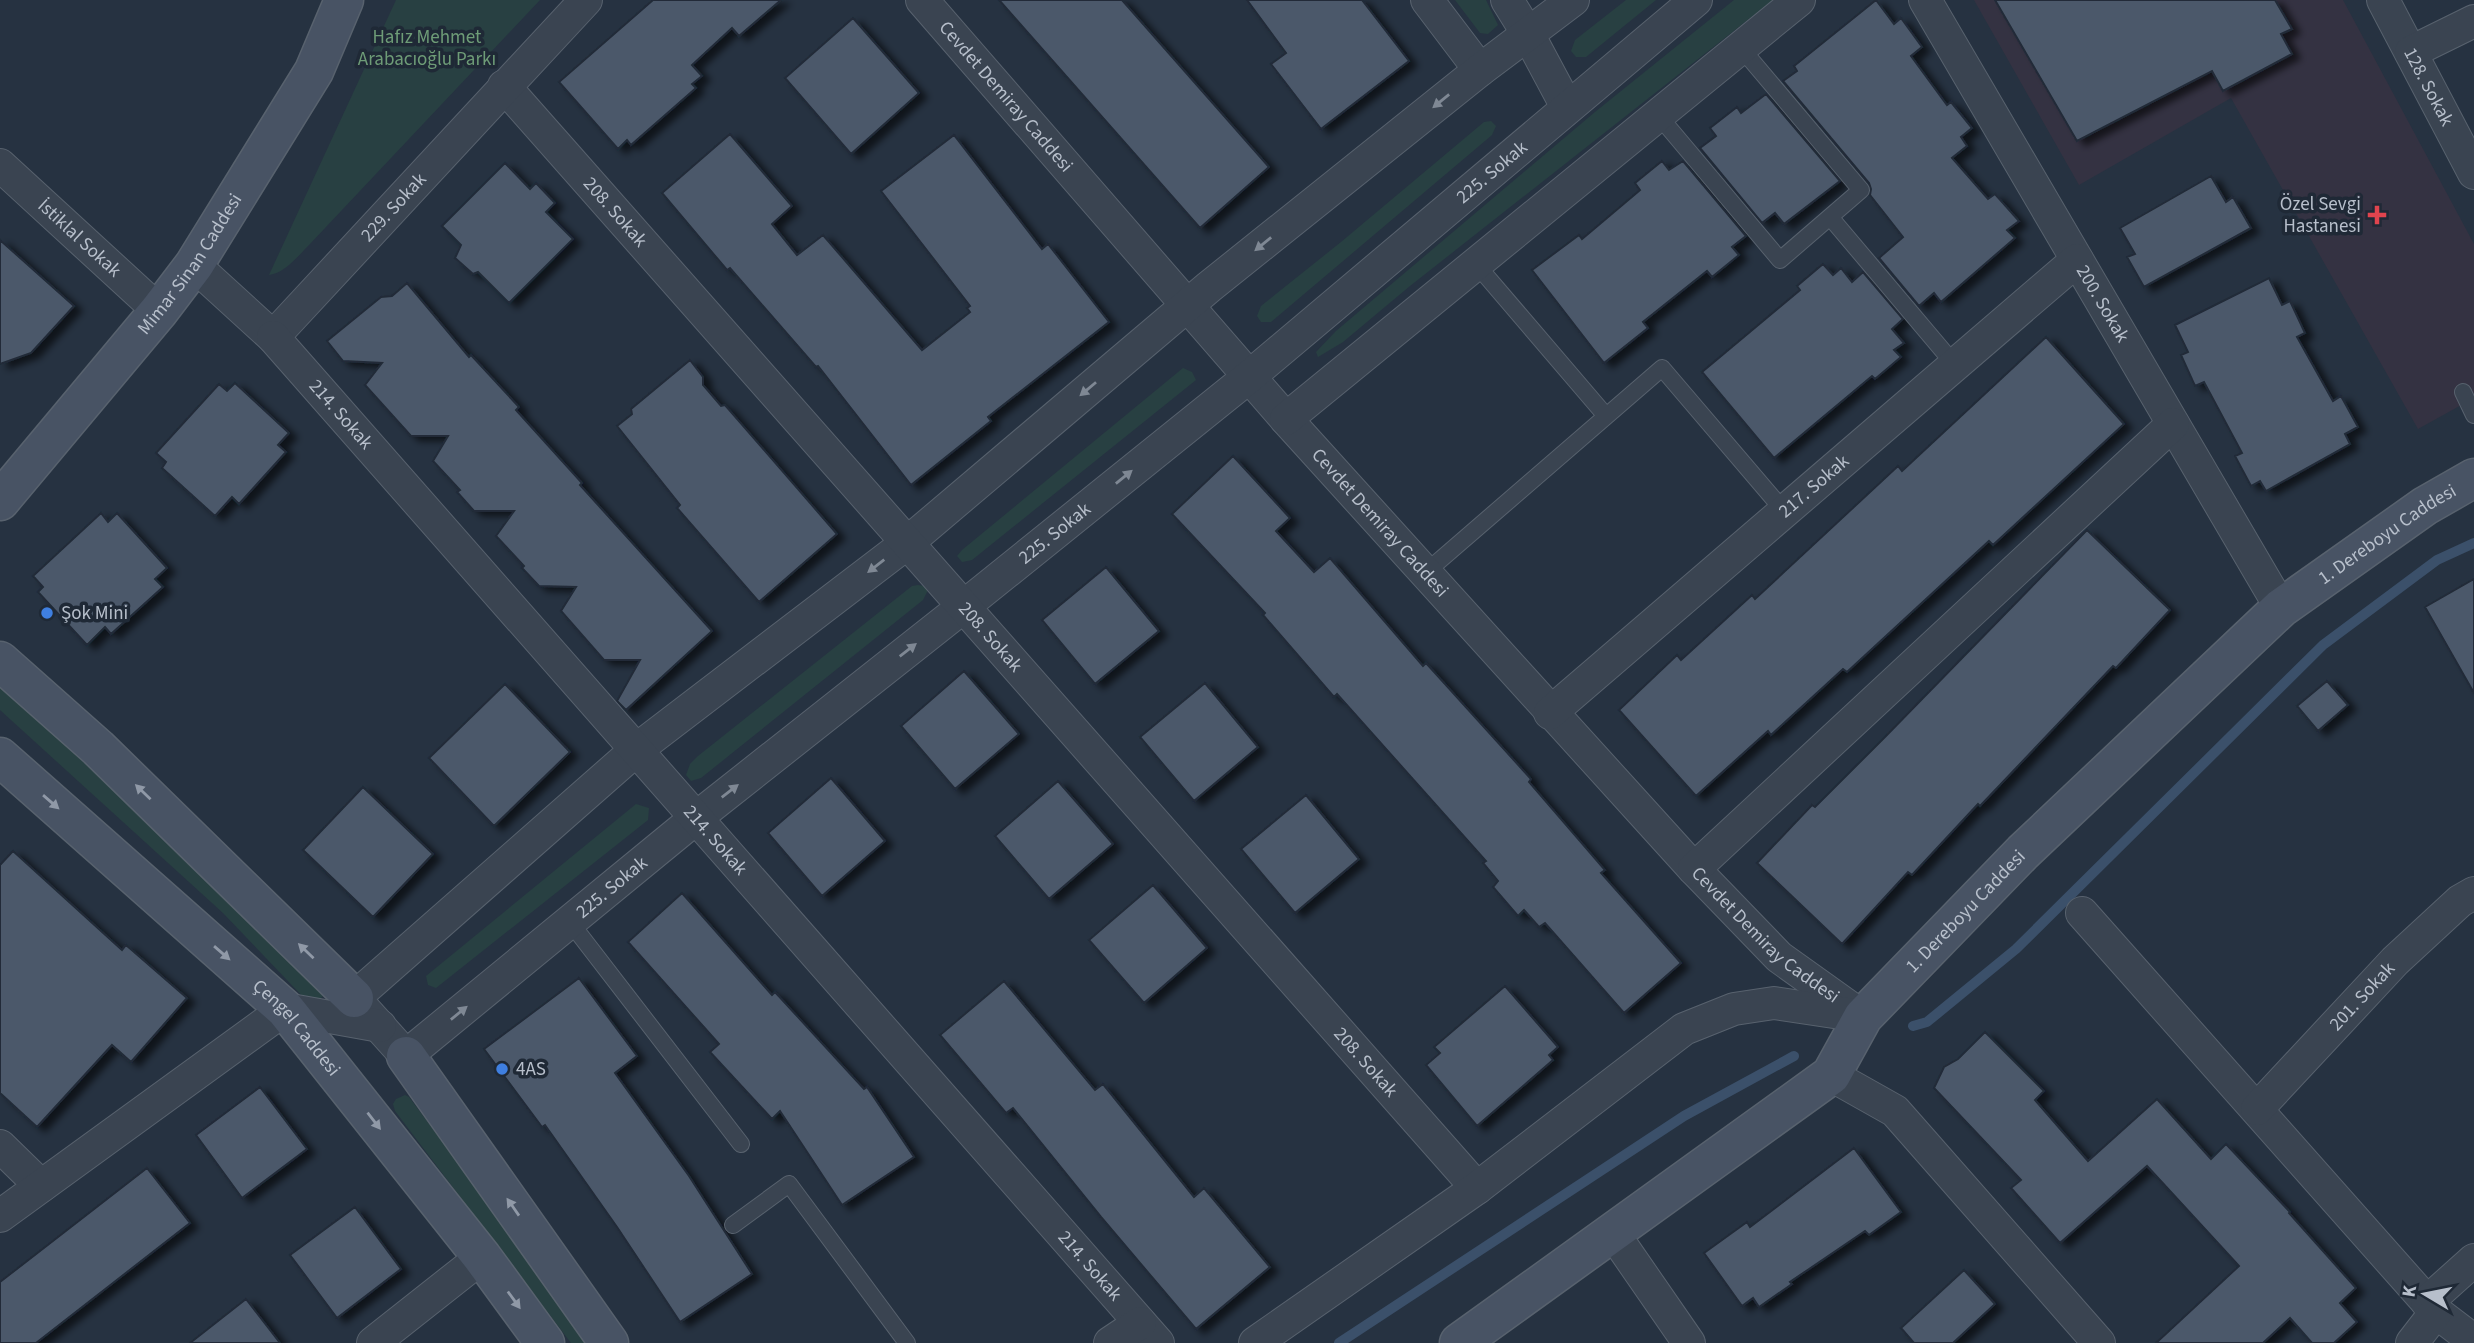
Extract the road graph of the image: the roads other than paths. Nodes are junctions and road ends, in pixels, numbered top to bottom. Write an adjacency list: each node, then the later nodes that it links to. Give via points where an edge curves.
1 (344, 0): 24 (main road, Mimar Sinan Caddesi, via 314,71)
2 (586, 0): 16 (street, 229. Sokak)
3 (922, 0): 25 (street, Cevdet Demiray Caddesi)
4 (1427, 0): 15 (street)
5 (1507, 0): 12 (street)
6 (1573, 0): 12 (street)
7 (1696, 0): 17 (street, 225. Sokak)
8 (1799, 0): 13 (street)
9 (1925, 0): 22 (street, 200. Sokak)
10 (2384, 0): 14 (street, 128. Sokak)
11 (2474, 21): 14 (street)
12 (1528, 34): 15 (street); 17 (street)
13 (1741, 48): 18 (street); 21 (lane, via 1861,190)
14 (2411, 52): 20 (street, 128. Sokak)
15 (1480, 70): 25 (street, one-way to 25)
16 (504, 86): 27 (street, 229. Sokak); 38 (street, 208. Sokak)
17 (1567, 107): 29 (street, 225. Sokak)
18 (1658, 115): 21 (lane, via 1780,260); 23 (street)
19 (0, 165): 26 (street, İstiklal Sokak)
20 (2474, 173)
21 (1830, 217): 28 (lane)
22 (2077, 260): 28 (street, 217. Sokak); 34 (street, 200. Sokak)
23 (1476, 264): 32 (lane); 33 (street)
24 (194, 265): 26 (main road, Mimar Sinan Caddesi); 27 (street)
25 (1187, 305): 29 (street, Cevdet Demiray Caddesi); 38 (street, one-way to 38)
26 (159, 311): 36 (main road, Mimar Sinan Caddesi)
27 (272, 337): 44 (street, 214. Sokak)
28 (1955, 365): 37 (street, 217. Sokak)
29 (1250, 376): 33 (street, Cevdet Demiray Caddesi); 40 (street, 225. Sokak, one-way to 29)
30 (2463, 392): 31 (lane)
31 (2474, 415)
32 (1606, 416): 37 (lane, via 1662,368); 39 (lane)
33 (1286, 419): 39 (street, Cevdet Demiray Caddesi)
34 (2173, 424): 41 (street, 200. Sokak); 47 (street)
35 (2474, 478): 41 (main road, 1. Dereboyu Caddesi, via 2425,506)
36 (0, 501)
37 (1784, 511): 43 (street, 217. Sokak)
38 (906, 542): 40 (street, 208. Sokak); 44 (street, one-way to 44)
39 (1425, 573): 43 (street, Cevdet Demiray Caddesi)
40 (963, 607): 46 (street, 225. Sokak, one-way to 40); 61 (street, 208. Sokak)
41 (2281, 608): 53 (main road, 1. Dereboyu Caddesi, via 2023,852)
42 (0, 661): 51 (main road, one-way to 42, via 98,748)
43 (1550, 713): 47 (street, Cevdet Demiray Caddesi)
44 (636, 750): 46 (street, 214. Sokak); 51 (street)
45 (0, 757): 52 (main road, Çengel Caddesi, one-way to 52)
46 (696, 818): 50 (street, 225. Sokak); 68 (street, 214. Sokak)
47 (1694, 869): 53 (street, Cevdet Demiray Caddesi, via 1779,957)
48 (2474, 893): 57 (street, 201. Sokak, via 2395,961)
49 (2082, 913): 57 (street)
50 (570, 922): 55 (street, 225. Sokak, one-way to 50); 58 (lane)
51 (354, 998): 54 (street)
52 (285, 1009): 54 (street); 60 (street); 65 (main road, Çengel Caddesi, one-way to 65)
53 (1863, 1017): 56 (main road, 1. Dereboyu Caddesi); 61 (street, via 1774,1003 1734,1009 1684,1029)
54 (380, 1026): 55 (street)
55 (406, 1056): 72 (main road, one-way to 55)
56 (1831, 1075): 64 (main road, 1. Dereboyu Caddesi); 78 (street, via 1895,1111)
57 (2257, 1109): 67 (street)
58 (741, 1144)
59 (0, 1146): 60 (street)
60 (41, 1186): 62 (street)
61 (1477, 1188): 75 (street)
62 (0, 1216)
63 (733, 1225): 73 (lane, via 789,1184)
64 (1613, 1233): 76 (main road, 1. Dereboyu Caddesi); 77 (street)
65 (482, 1257): 70 (street); 71 (main road, Çengel Caddesi, one-way to 71)
66 (2474, 1260): 67 (street)
67 (2431, 1307): 69 (street); 79 (street)
68 (1149, 1333): 74 (street)
69 (2474, 1341)
70 (373, 1343)
71 (545, 1343)
72 (609, 1343)
73 (907, 1343)
74 (1110, 1343)
75 (1255, 1343)
76 (1459, 1343)
77 (1689, 1343)
78 (2099, 1343)
79 (2412, 1343)

